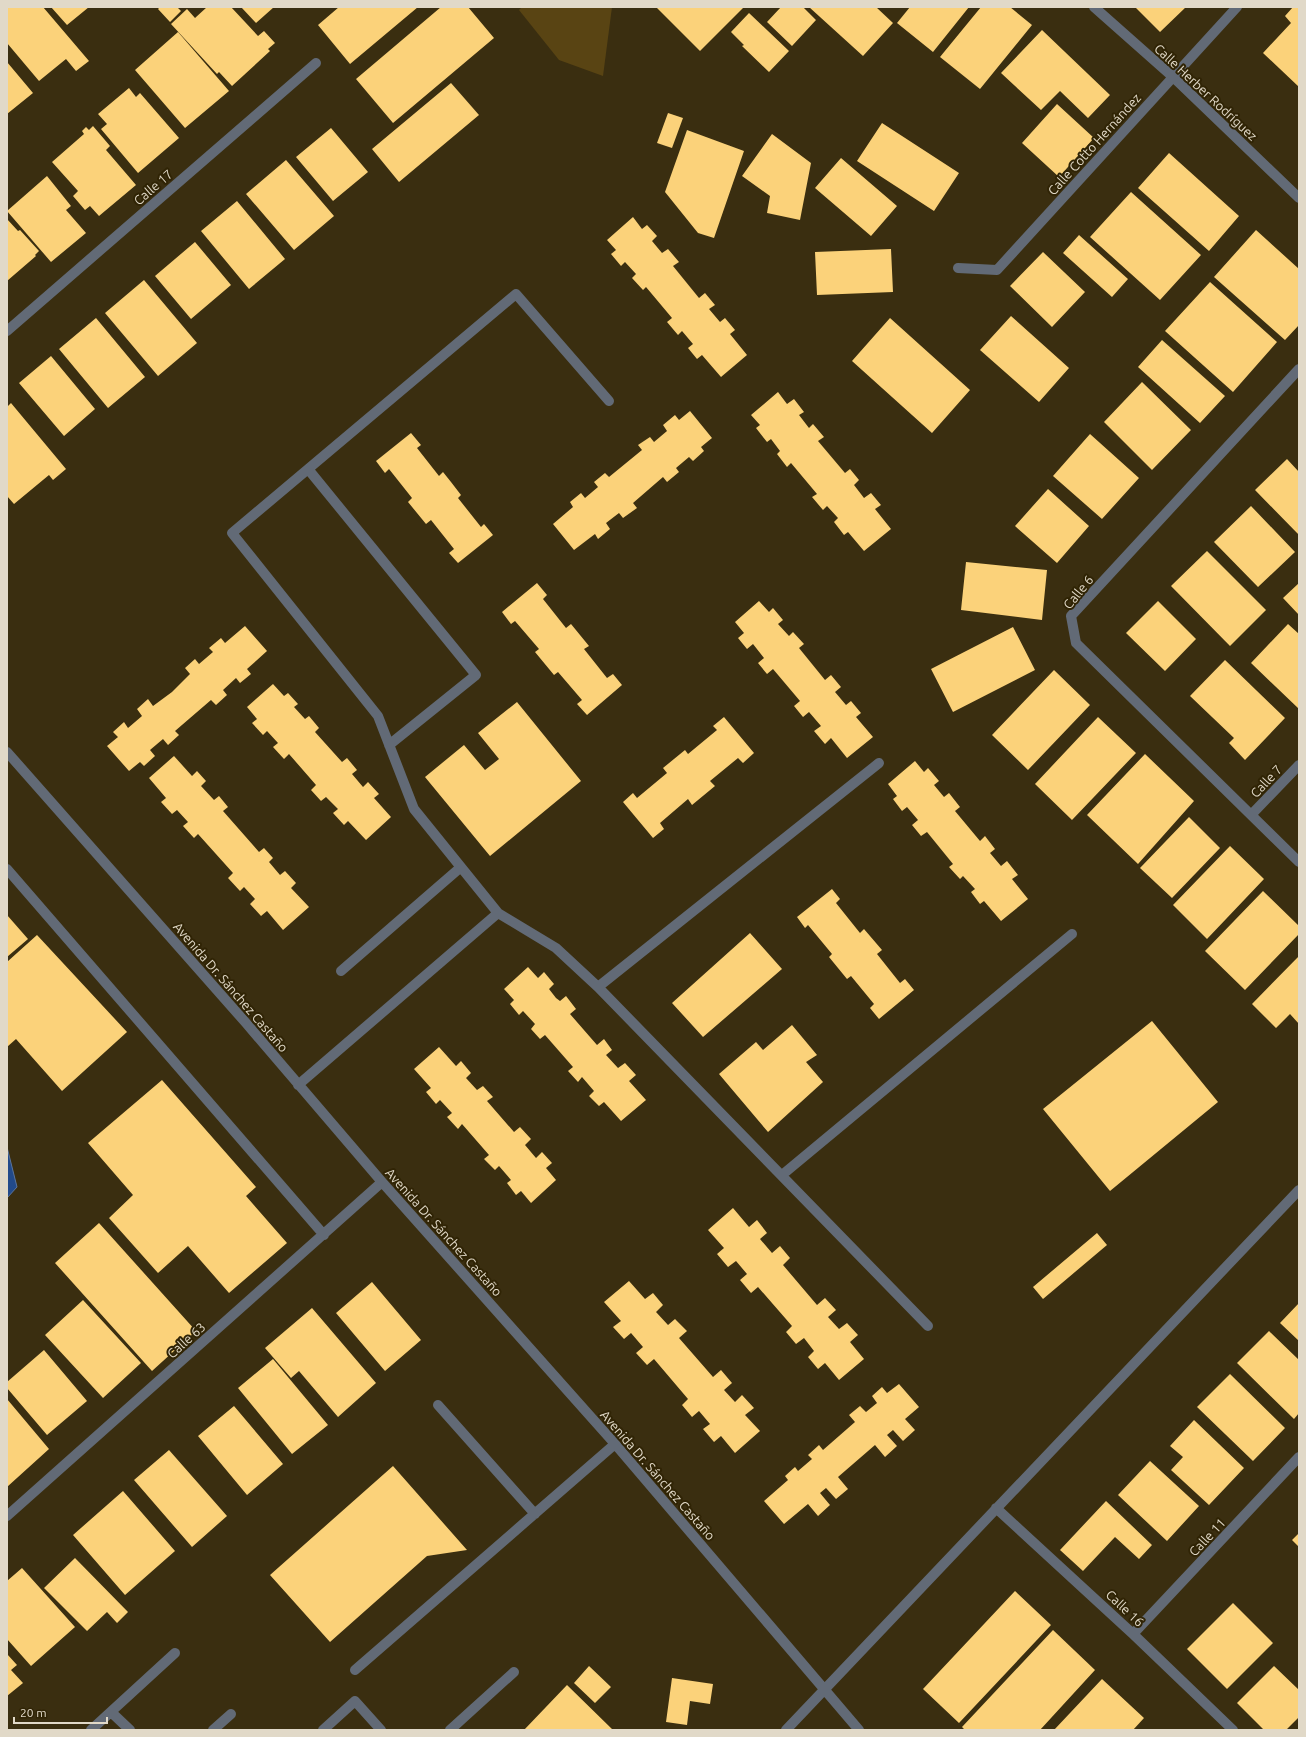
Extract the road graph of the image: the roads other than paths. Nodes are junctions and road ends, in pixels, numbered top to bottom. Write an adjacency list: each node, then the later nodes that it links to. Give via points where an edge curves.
1 (1094, 7): 4 (street, Calle Herber Rodríguez)
2 (1237, 7): 4 (street, Calle Cotto Hernández)
3 (316, 62): 7 (street, Calle 17)
4 (1173, 76): 5 (street, Calle Herber Rodríguez); 6 (street, Calle Cotto Hernández, via 997,270)
5 (1299, 198)
6 (958, 268)
7 (7, 331)
8 (1299, 369): 15 (street, Calle 6, via 1071,616 1076,643)
9 (609, 401): 10 (street, via 516,294)
10 (308, 469): 11 (street, via 232,533 378,716); 11 (street, via 476,675)
11 (389, 745): 17 (street, via 414,809)
12 (7, 752): 23 (street, Avenida Dr. Sánchez Castaño)
13 (879, 763): 22 (street)
14 (1299, 765): 15 (street, Calle 7)
15 (1251, 815): 16 (street, Calle 6)
16 (1299, 862)
17 (461, 867): 19 (street); 21 (street)
18 (7, 869): 27 (street)
19 (498, 913): 22 (street, via 556,948); 23 (street)
20 (1072, 934): 24 (street)
21 (341, 971)
22 (598, 988): 24 (street)
23 (298, 1085): 25 (street, Avenida Dr. Sánchez Castaño)
24 (782, 1175): 28 (street)
25 (382, 1182): 27 (street, Calle 63); 30 (street, Avenida Dr. Sánchez Castaño)
26 (1299, 1190): 32 (street)
27 (324, 1234): 34 (street, Calle 63)
28 (928, 1326)
29 (438, 1405): 33 (street)
30 (616, 1444): 33 (street); 39 (street, Avenida Dr. Sánchez Castaño)
31 (1299, 1457): 35 (street, Calle 11)
32 (996, 1508): 35 (street, Calle 16); 39 (street)
33 (535, 1514): 37 (street)
34 (7, 1516)
35 (1133, 1634): 50 (street, Calle 16)
36 (175, 1653): 40 (street)
37 (355, 1670)
38 (514, 1672): 47 (street)
39 (823, 1690): 48 (street); 49 (street, Avenida Dr. Sánchez Castaño)
40 (111, 1712): 42 (street); 43 (street)
41 (231, 1714): 44 (street)
42 (91, 1730)
43 (130, 1730)
44 (213, 1730)
45 (323, 1730): 46 (street, via 355,1701)
46 (381, 1730)
47 (450, 1730)
48 (786, 1730)
49 (859, 1730)
50 (1233, 1730)

